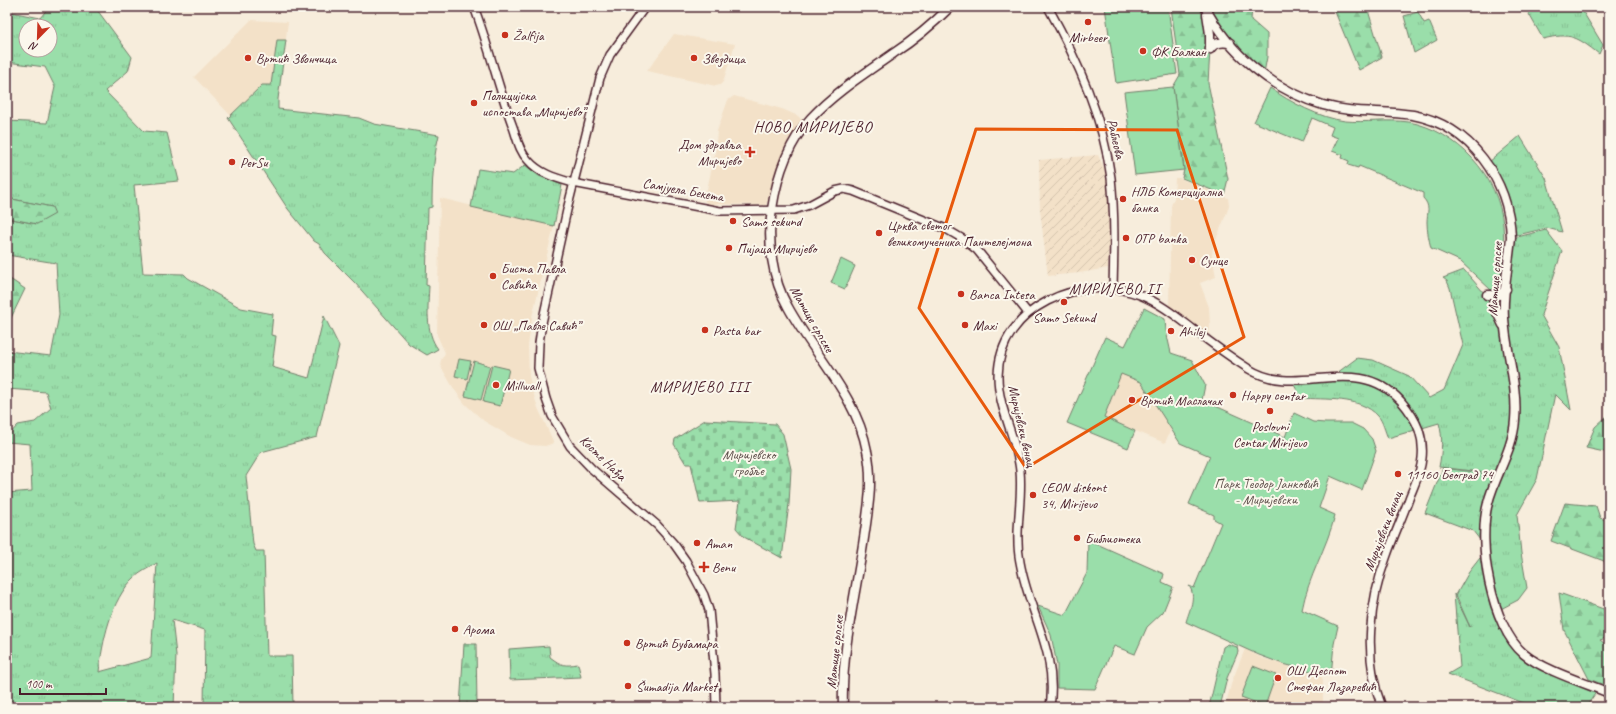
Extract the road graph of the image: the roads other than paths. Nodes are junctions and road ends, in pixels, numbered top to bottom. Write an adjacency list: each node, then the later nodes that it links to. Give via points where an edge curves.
1 (474, 7): 9 (street, Самјуела Бекета, via 523,154 542,172 555,179)
2 (645, 7): 9 (street, Косте Нађа, via 604,65)
3 (950, 7): 10 (main road, Матице српске, via 914,39 838,93 811,118 785,160)
4 (1048, 7): 11 (street, Раблеова, via 1078,65 1100,127 1112,189)
5 (1206, 8): 6 (main road, Матице српске); 7 (main road)
6 (1220, 32): 7 (main road, via 1214,34); 8 (main road, Матице српске)
7 (1211, 43): 8 (main road)
8 (1230, 43): 12 (main road, Матице српске, via 1262,74 1312,101 1348,110 1420,117 1444,127 1470,144 1484,158 1496,177 1507,203 1511,237)
9 (573, 183): 10 (street, Самјуела Бекета, via 712,210); 18 (street, Косте Нађа, via 540,334 538,368 546,400 552,416 570,446 592,469 657,525 686,561 709,610)
10 (771, 211): 15 (street, Самјуела Бекета, via 799,209 840,190 859,193 946,229 963,239 977,250); 19 (main road, Матице српске, via 770,240 775,274 783,297 852,408 863,431 870,465 863,550 844,663)
11 (1113, 288): 15 (street, Миријевски венац, via 1089,289 1066,294 1047,301); 21 (street, Миријевски венац, via 1158,303 1256,373 1283,380 1342,376 1362,378 1386,388 1408,409 1419,431 1422,458 1417,481 1386,557 1374,602 1370,644 1374,677)
12 (1506, 289): 13 (main road, via 1499,296); 16 (main road, Матице српске)
13 (1487, 295)
14 (1493, 304): 16 (main road)
15 (1028, 313): 20 (street, Миријевски венац, via 1015,327 1005,344 998,376 1001,403 1019,464 1017,535 1020,562 1049,656 1052,693)
16 (1505, 329): 17 (main road, Матице српске, via 1515,394 1515,422 1484,518 1485,548 1496,609 1507,633 1524,654 1553,670)
17 (1609, 693)
18 (716, 707)
19 (843, 707)
20 (1050, 707)
21 (1382, 707)

